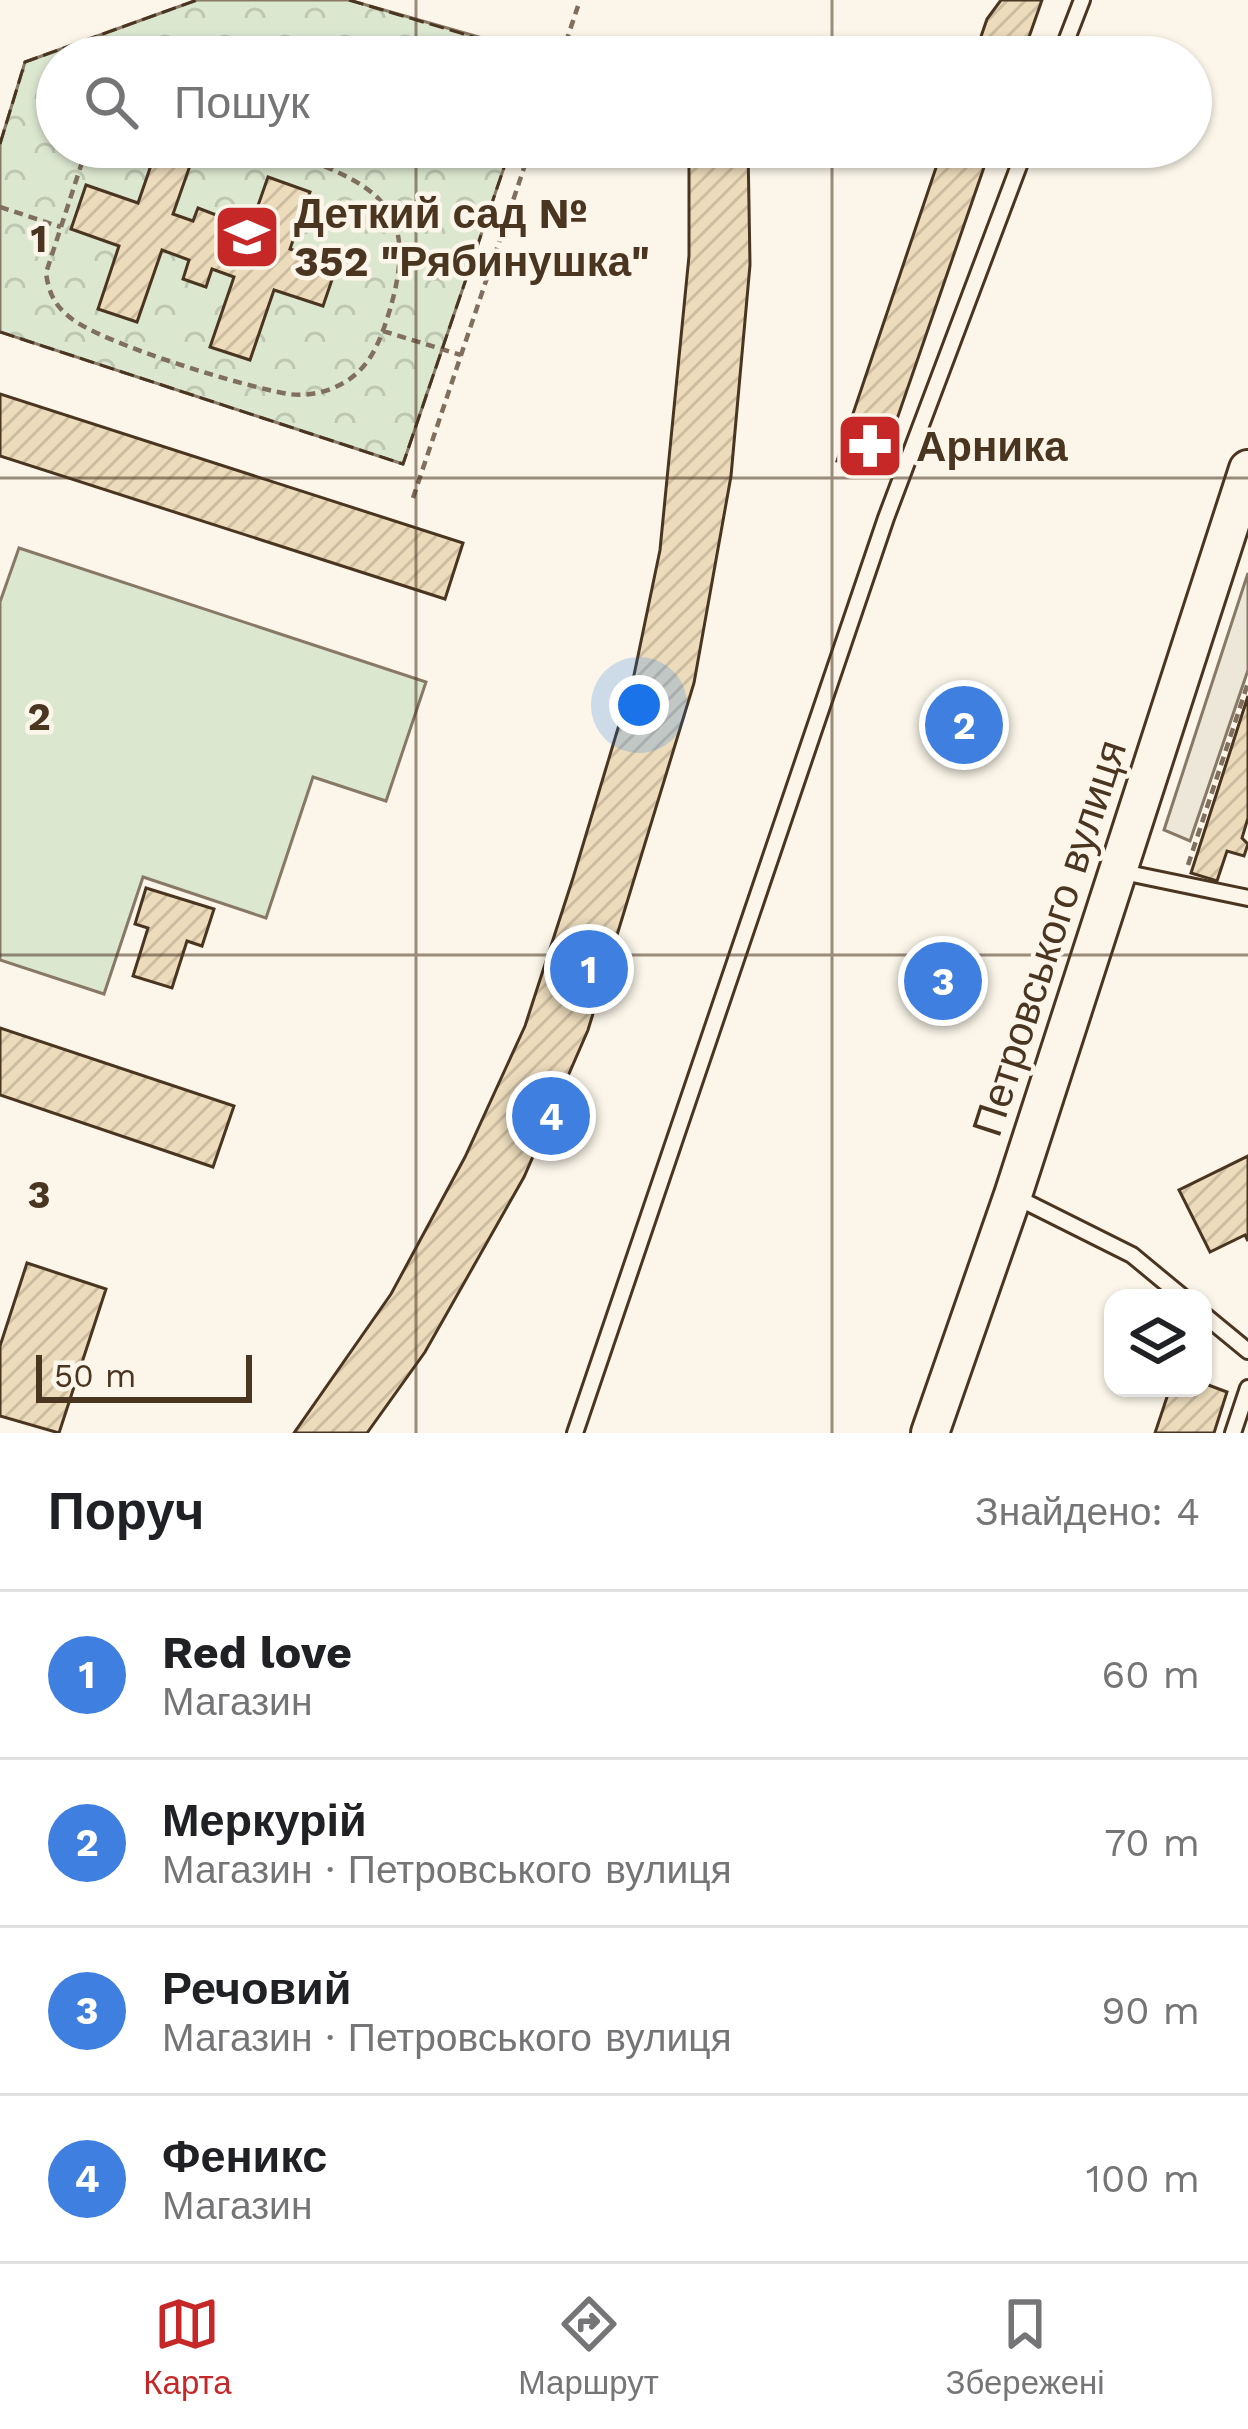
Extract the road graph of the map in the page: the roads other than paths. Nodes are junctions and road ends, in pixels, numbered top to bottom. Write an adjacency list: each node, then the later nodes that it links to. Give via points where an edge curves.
1 (1082, 0): 2 (lane)
2 (1068, 36)
3 (1019, 168): 12 (lane, via 886,518)
4 (1248, 469): 5 (main road, Петровського вулиця)
5 (1118, 871): 6 (lane); 7 (main road, Петровського вулиця)
6 (1248, 898)
7 (1013, 1195): 8 (lane, via 1132,1255); 13 (main road, Петровського вулиця)
8 (1173, 1289)
9 (1212, 1322): 10 (lane)
10 (1248, 1352)
11 (1248, 1388): 14 (lane)
12 (574, 1433)
13 (930, 1433)
14 (1233, 1433)

